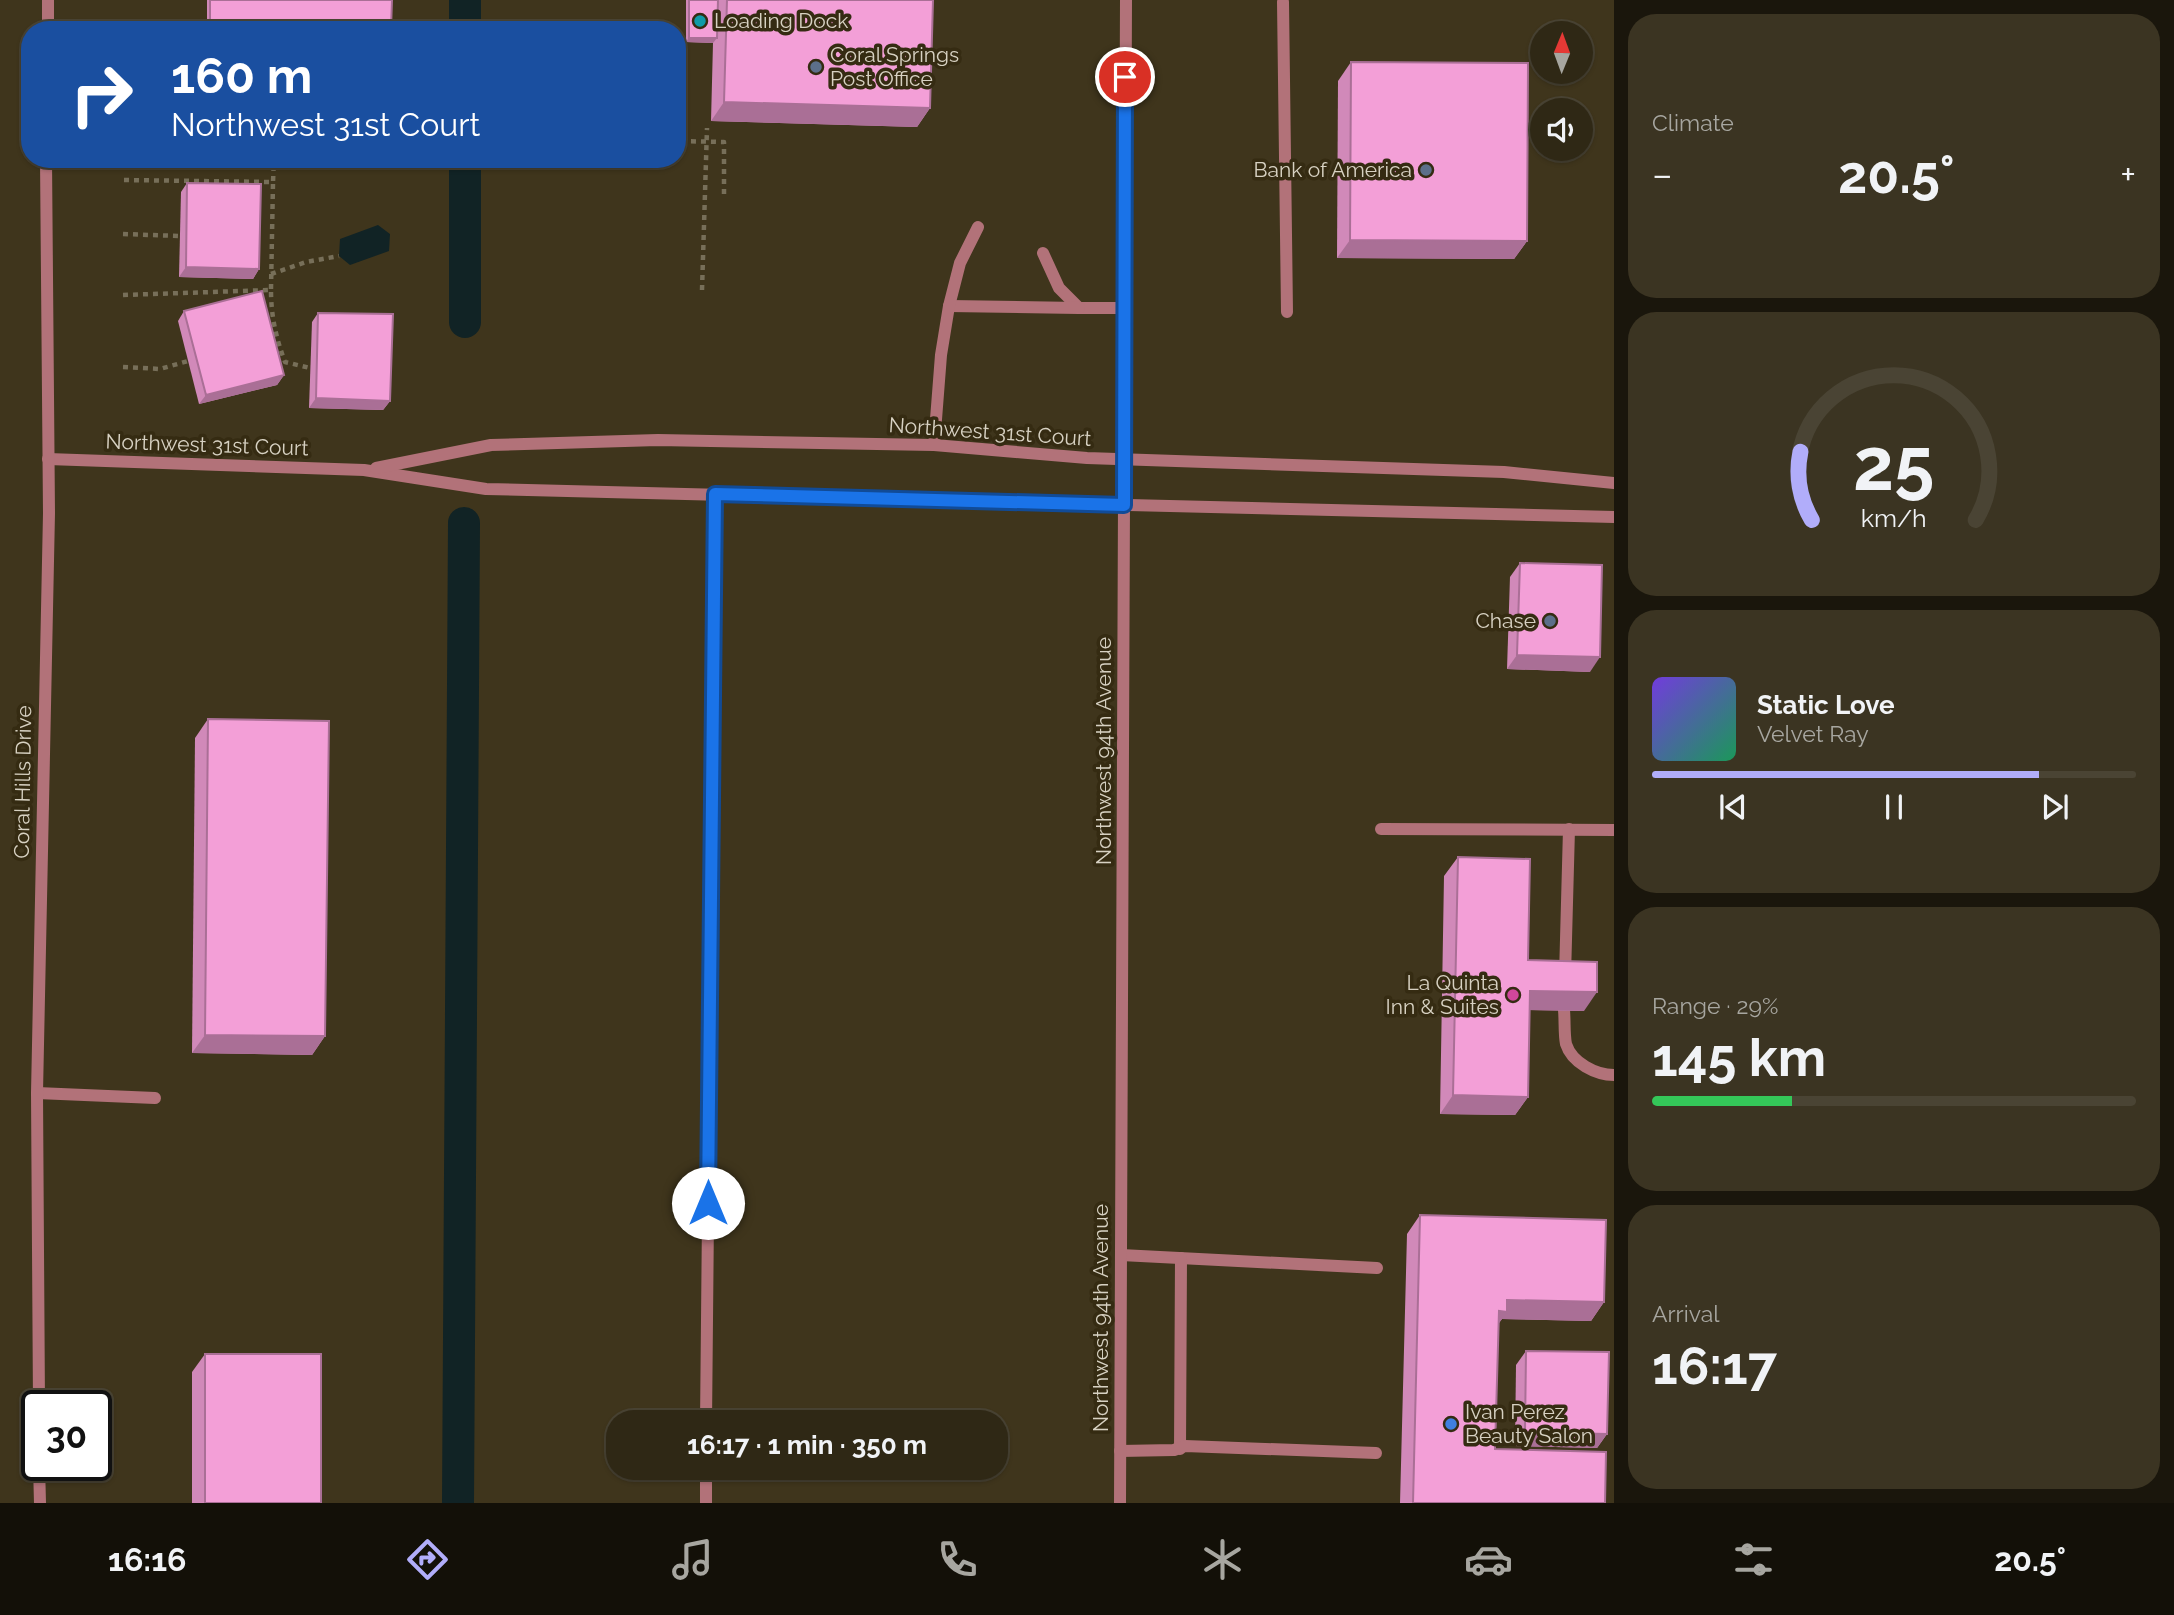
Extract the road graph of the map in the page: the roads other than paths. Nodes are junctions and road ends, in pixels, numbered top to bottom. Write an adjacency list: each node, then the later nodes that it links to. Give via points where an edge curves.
1 (48, 0): 4 (street)
2 (1126, 0): 10 (street, Northwest 94th Avenue)
3 (1283, 2): 11 (street)
4 (48, 21)
5 (46, 168): 13 (street, Coral Hills Drive)
6 (978, 227): 8 (street, via 960,263)
7 (1043, 253): 9 (street, via 1059,288)
8 (949, 306): 9 (street); 12 (street)
9 (1079, 308): 10 (street)
10 (1125, 309): 14 (street, Northwest 94th Avenue)
11 (1287, 312)
12 (934, 445): 14 (street, Northwest 31st Court); 15 (street, Northwest 31st Court, via 657,440 526,443 491,445)
13 (48, 459): 15 (street, Northwest 31st Court); 26 (street, Coral Hills Drive)
14 (1124, 459): 16 (street, Northwest 31st Court, via 1504,472); 18 (street, Northwest 94th Avenue)
15 (364, 470): 17 (street, Northwest 31st Court, via 486,489)
16 (1614, 483)
17 (715, 494): 18 (street, Northwest 31st Court); 32 (street)
18 (1124, 505): 19 (street, Northwest 31st Court); 28 (street, Northwest 94th Avenue)
19 (1614, 517)
20 (1381, 829): 21 (street)
21 (1569, 829): 22 (street); 23 (street)
22 (1614, 830)
23 (1565, 980)
24 (1564, 1010): 25 (street, via 1567,1045 1577,1061 1602,1075)
25 (1614, 1075)
26 (37, 1093): 27 (street); 31 (street, Coral Hills Drive)
27 (155, 1098)
28 (1121, 1255): 29 (street); 34 (street, Northwest 94th Avenue)
29 (1181, 1258): 30 (street); 33 (street)
30 (1377, 1268)
31 (39, 1390)
32 (706, 1410)
33 (1180, 1448): 34 (street); 35 (street)
34 (1120, 1451): 40 (street, Northwest 94th Avenue)
35 (1376, 1453)
36 (706, 1480): 39 (street)
37 (40, 1481): 38 (street)
38 (40, 1503)
39 (706, 1503)
40 (1120, 1503)

